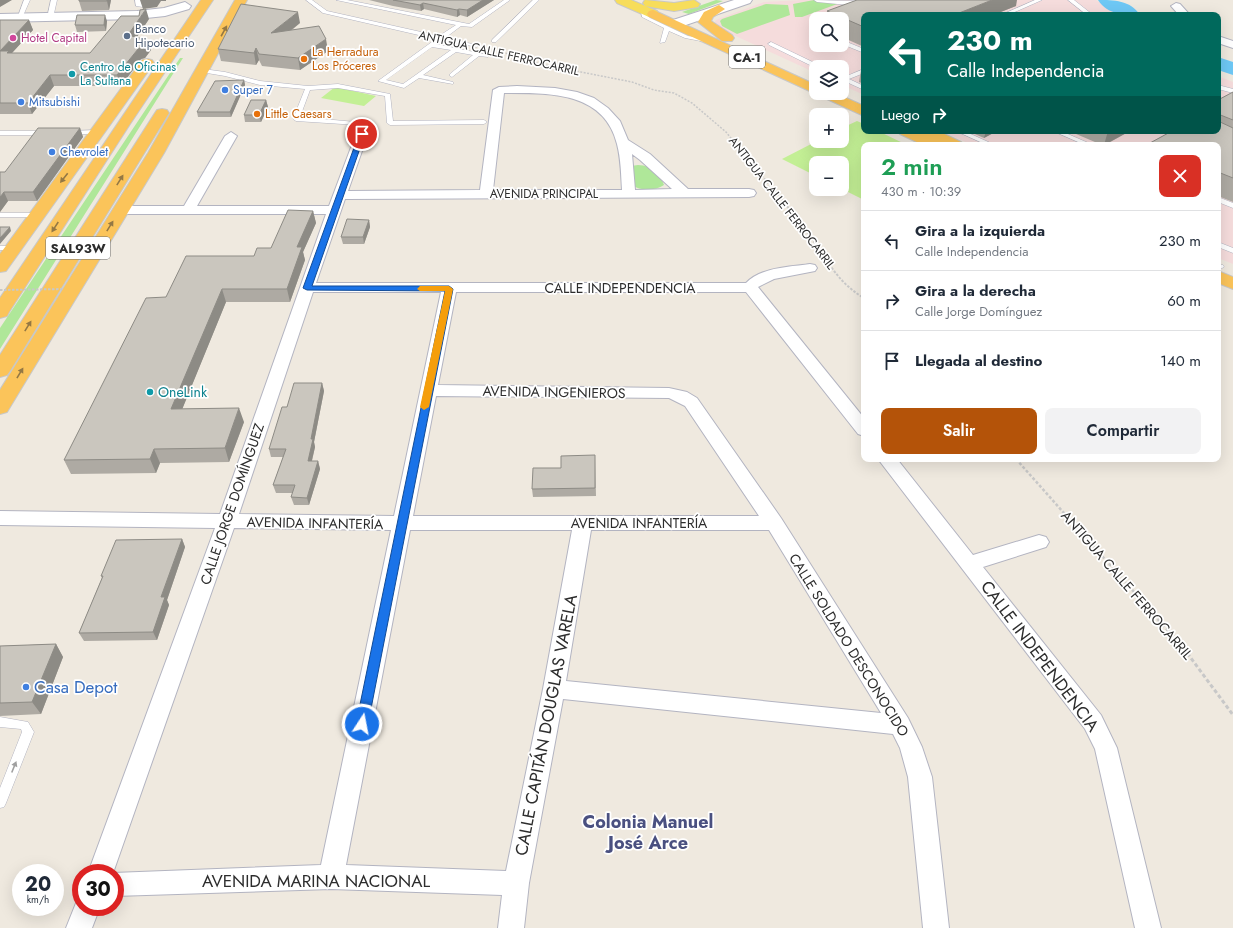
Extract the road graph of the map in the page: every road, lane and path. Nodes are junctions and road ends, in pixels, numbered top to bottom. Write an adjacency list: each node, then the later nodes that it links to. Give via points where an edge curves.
1 (27, 0): 26 (lane)
2 (54, 0): 27 (lane)
3 (138, 0): 20 (lane)
4 (207, 0): 66 (highway, SAL93W)
5 (229, 0): 30 (highway)
6 (240, 0): 47 (highway, one-way to 6)
7 (309, 0): 31 (lane, ANTIGUA CALLE FERROCARRIL, via 325,12)
8 (339, 0): 29 (lane)
9 (507, 0): 29 (lane, via 470,26)
10 (536, 0): 33 (lane)
11 (621, 0): 24 (main road, CA-1)
12 (817, 0): 13 (lane, via 848,3)
13 (857, 0)
14 (1039, 0): 22 (lane)
15 (1071, 0): 21 (lane)
16 (700, 2): 24 (street); 24 (main road, via 674,7)
17 (187, 3): 20 (street, via 165,12); 28 (highway)
18 (732, 3): 24 (street); 36 (highway, via 708,16 704,22)
19 (1176, 6): 23 (street)
20 (140, 10): 27 (street); 28 (street, via 172,20)
21 (1085, 11)
22 (1011, 12)
23 (1182, 12)
24 (658, 14): 34 (lane); 35 (highway); 35 (highway, CA-1); 36 (highway, CA-1)
25 (0, 18): 26 (street)
26 (20, 18): 27 (street)
27 (50, 18)
28 (174, 23)
29 (460, 24): 31 (lane)
30 (212, 27)
31 (440, 38): 38 (lane); 41 (lane, ANTIGUA CALLE FERROCARRIL)
32 (1221, 40): 40 (street)
33 (494, 41)
34 (662, 42)
35 (711, 42): 55 (highway, CA-1)
36 (736, 43): 51 (highway, CA-1)
37 (770, 44): 46 (lane)
38 (432, 45): 42 (lane); 50 (lane, via 381,80 403,86)
39 (849, 45): 43 (lane)
40 (1233, 45)
41 (474, 46): 106 (path, ANTIGUA CALLE FERROCARRIL, via 540,64 632,82 654,90 674,93 692,103 726,132 850,290)
42 (455, 50): 44 (lane); 50 (lane)
43 (861, 50)
44 (478, 55): 45 (lane); 49 (lane)
45 (486, 56)
46 (809, 62)
47 (205, 67): 57 (lane, via 260,83); 67 (highway); 90 (highway)
48 (861, 73): 52 (lane)
49 (452, 75)
50 (418, 76): 53 (lane)
51 (809, 77)
52 (849, 80)
53 (450, 83)
54 (849, 84): 56 (lane)
55 (809, 87)
56 (861, 87)
57 (308, 88): 65 (lane, via 338,86 388,95 390,123); 68 (lane, via 296,119)
58 (849, 88): 62 (highway)
59 (1221, 88): 60 (lane)
60 (1233, 91)
61 (170, 99): 67 (highway, SAL93W)
62 (861, 99)
63 (838, 100): 64 (highway)
64 (861, 111)
65 (484, 122)
66 (123, 124): 69 (highway, via 132,94 149,60); 107 (highway, SAL93W, one-way to 107)
67 (156, 125): 108 (highway, SAL93W, one-way to 67)
68 (359, 129): 87 (street, CALLE JORGE DOMÍNGUEZ)
69 (98, 132): 72 (lane); 93 (highway, one-way to 93)
70 (0, 133): 71 (lane)
71 (52, 133)
72 (60, 133)
73 (911, 134): 79 (highway)
74 (932, 134): 80 (highway)
75 (966, 134): 81 (lane)
76 (1063, 134): 82 (lane)
77 (231, 136): 91 (street)
78 (623, 142): 84 (street, via 616,124 598,104 561,92 539,89 499,90); 85 (street); 86 (street, via 645,157)
79 (929, 142)
80 (950, 142)
81 (985, 142)
82 (1083, 142)
83 (749, 193): 86 (street, AVENIDA PRINCIPAL)
84 (486, 194): 85 (street, AVENIDA PRINCIPAL); 87 (street, AVENIDA PRINCIPAL)
85 (629, 194): 86 (street, AVENIDA PRINCIPAL)
86 (685, 194)
87 (340, 195): 92 (street, CALLE JORGE DOMÍNGUEZ)
88 (1221, 200): 89 (lane)
89 (1233, 206)
90 (121, 210): 91 (street); 111 (highway, one-way to 90)
91 (188, 210): 92 (street)
92 (334, 210): 102 (street, CALLE JORGE DOMÍNGUEZ)
93 (36, 214): 94 (lane); 97 (highway)
94 (0, 215)
95 (1221, 245): 96 (lane)
96 (1233, 251)
97 (4, 256)
98 (810, 268): 101 (street, via 764,277 753,282)
99 (1221, 270): 100 (highway)
100 (1233, 284)
101 (750, 287): 104 (street, CALLE INDEPENDENCIA); 112 (street)
102 (307, 288): 104 (street, CALLE INDEPENDENCIA); 116 (street, CALLE JORGE DOMÍNGUEZ)
103 (64, 289): 105 (path, bridge)
104 (449, 289): 109 (street)
105 (0, 290)
106 (861, 296)
107 (0, 312)
108 (0, 370)
109 (428, 390): 110 (street, AVENIDA INGENIEROS, via 669,393); 119 (street)
110 (681, 396): 118 (street, CALLE SOLDADO DESCONOCIDO, via 691,402)
111 (0, 406)
112 (861, 426)
113 (889, 462): 121 (street, CALLE INDEPENDENCIA)
114 (1019, 462): 123 (path, ANTIGUA CALLE FERROCARRIL, via 1182,646)
115 (0, 518): 116 (street, AVENIDA INFANTERÍA)
116 (227, 522): 119 (street, AVENIDA INFANTERÍA); 127 (street, CALLE JORGE DOMÍNGUEZ)
117 (583, 522): 118 (street, AVENIDA INFANTERÍA); 119 (street, AVENIDA INFANTERÍA); 122 (street, CALLE CAPITÁN DOUGLAS VARELA)
118 (774, 523): 125 (street, CALLE SOLDADO DESCONOCIDO)
119 (402, 524): 128 (street)
120 (1039, 542): 121 (street)
121 (970, 563): 135 (street, CALLE INDEPENDENCIA, via 1100,735 1106,748)
122 (554, 689): 125 (street); 129 (street, CALLE CAPITÁN DOUGLAS VARELA)
123 (1233, 714)
124 (0, 722): 126 (lane, one-way to 124, via 28,732 24,725)
125 (900, 725): 134 (street, CALLE SOLDADO DESCONOCIDO, via 911,747 920,777)
126 (0, 803)
127 (103, 864)
128 (331, 877): 129 (street, AVENIDA MARINA NACIONAL); 130 (street, AVENIDA MARINA NACIONAL)
129 (516, 883): 133 (street, CALLE CAPITÁN DOUGLAS VARELA)
130 (124, 884)
131 (84, 916): 132 (street)
132 (79, 928)
133 (510, 928)
134 (936, 928)
135 (1148, 928)

